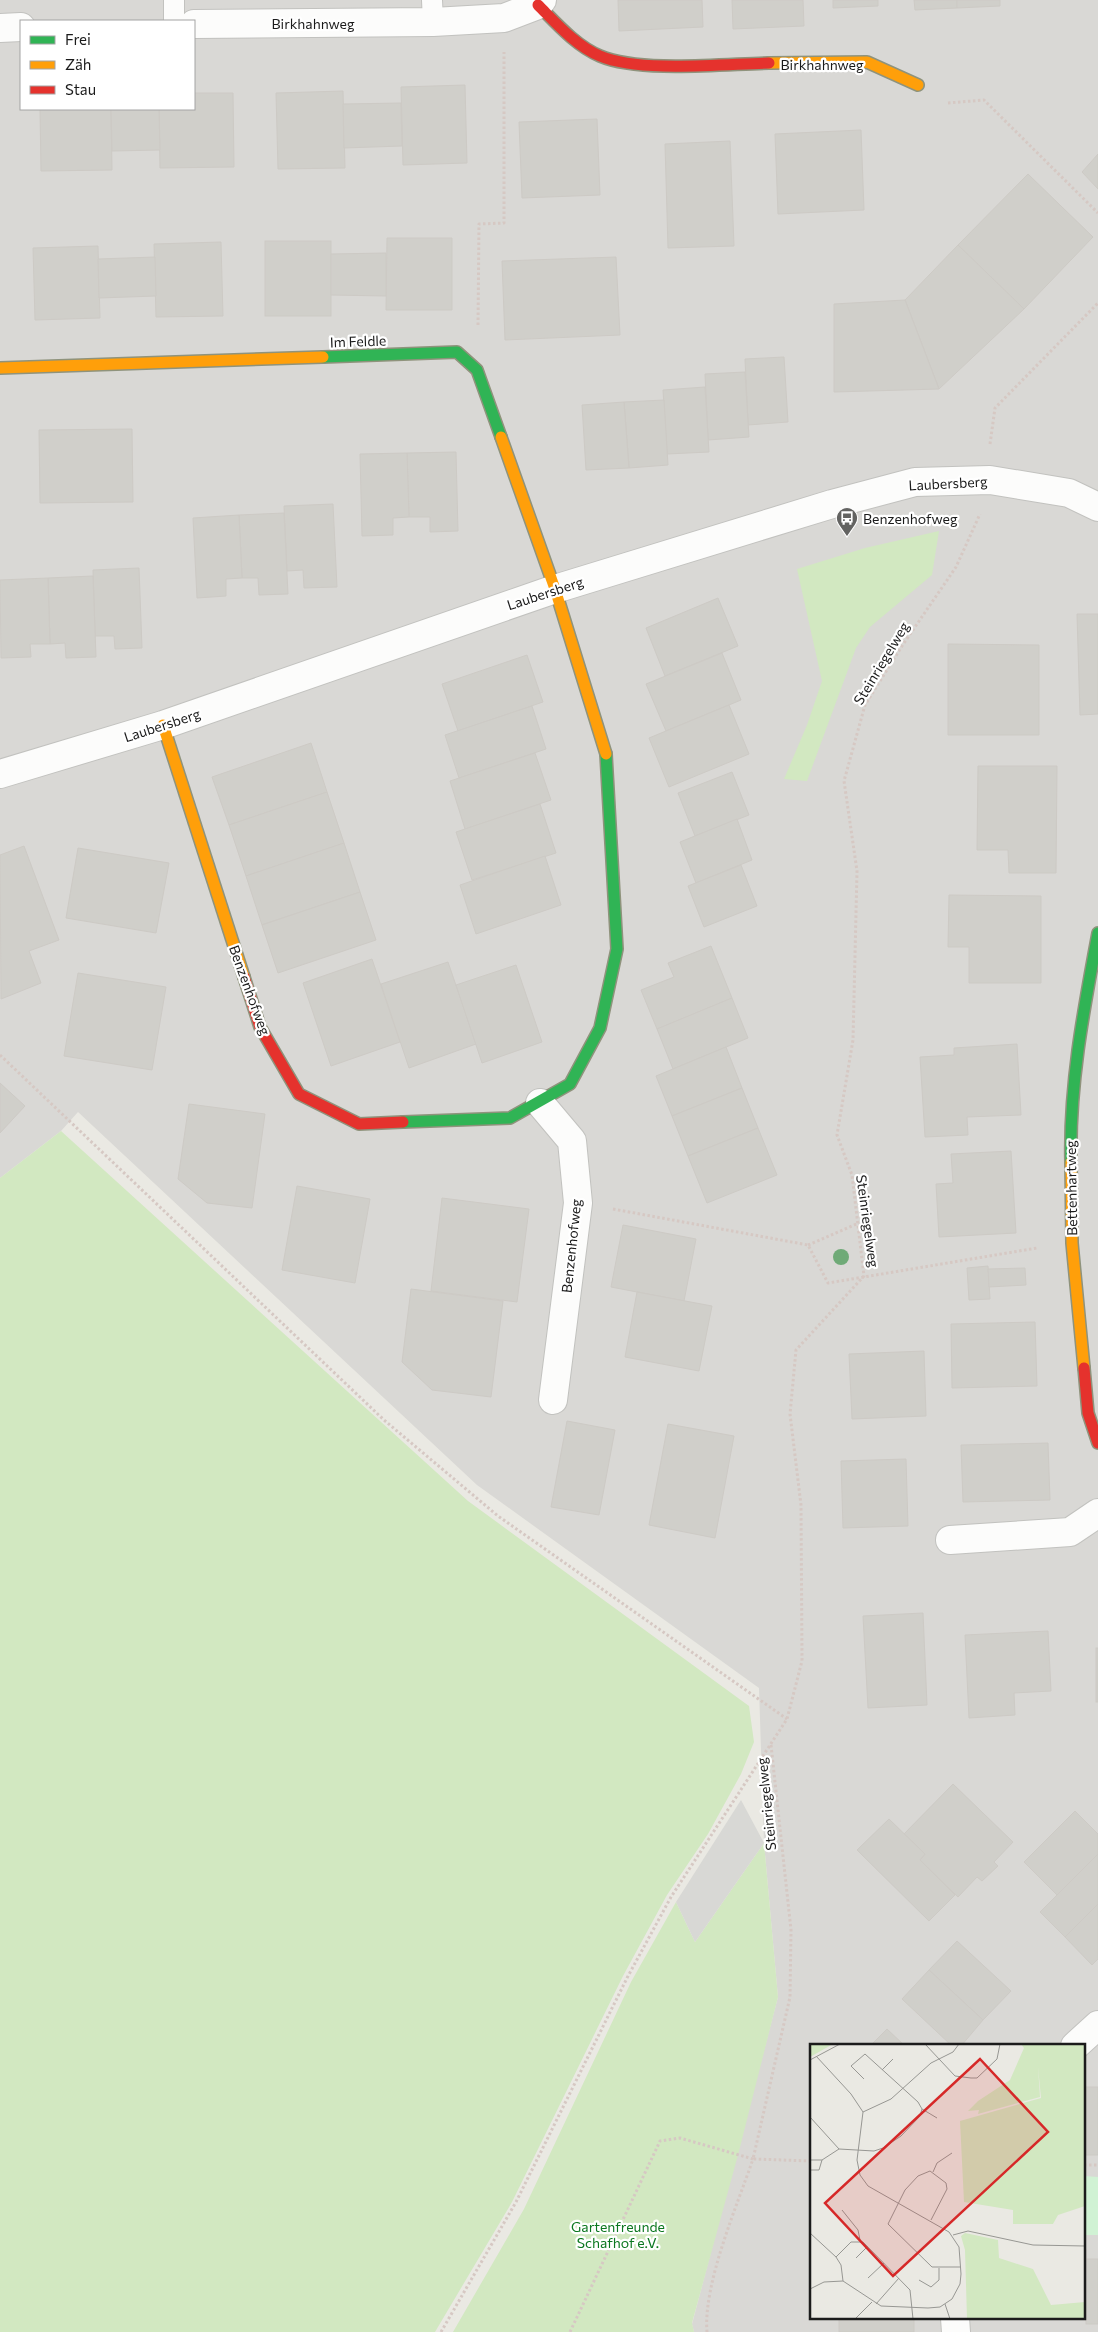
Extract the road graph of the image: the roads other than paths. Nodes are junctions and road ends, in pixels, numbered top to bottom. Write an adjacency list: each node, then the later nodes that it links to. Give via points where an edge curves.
1 (174, 0): 4 (lane)
2 (540, 2): 3 (street, Birkhahnweg, via 504,18); 8 (street, Birkhahnweg, via 567,34 600,56 638,65 868,62)
3 (432, 11): 5 (street, Birkhahnweg)
4 (174, 20)
5 (195, 24)
6 (20, 27): 7 (street)
7 (0, 28)
8 (918, 85)
9 (0, 368): 11 (street, Im Feldle, via 457,352 477,370)
10 (1098, 507): 11 (street, Laubersberg, via 1069,492 990,480 915,482 832,504)
11 (555, 589): 12 (street, Laubersberg); 15 (street, Benzenhofweg, via 606,748 617,949 600,1028 570,1084)
12 (163, 725): 13 (street, Laubersberg); 15 (street, Benzenhofweg, via 260,1027 299,1094 359,1124 510,1118)
13 (0, 774)
14 (1098, 933): 17 (street, Bettenhartweg, via 1070,1122 1072,1243 1088,1413)
15 (540, 1103): 16 (street, Benzenhofweg, via 572,1141 578,1203)
16 (553, 1400)
17 (1098, 1443)
18 (1098, 1513): 19 (street, via 1070,1532)
19 (950, 1540)
20 (1098, 2025): 21 (street)
21 (1078, 2044)

